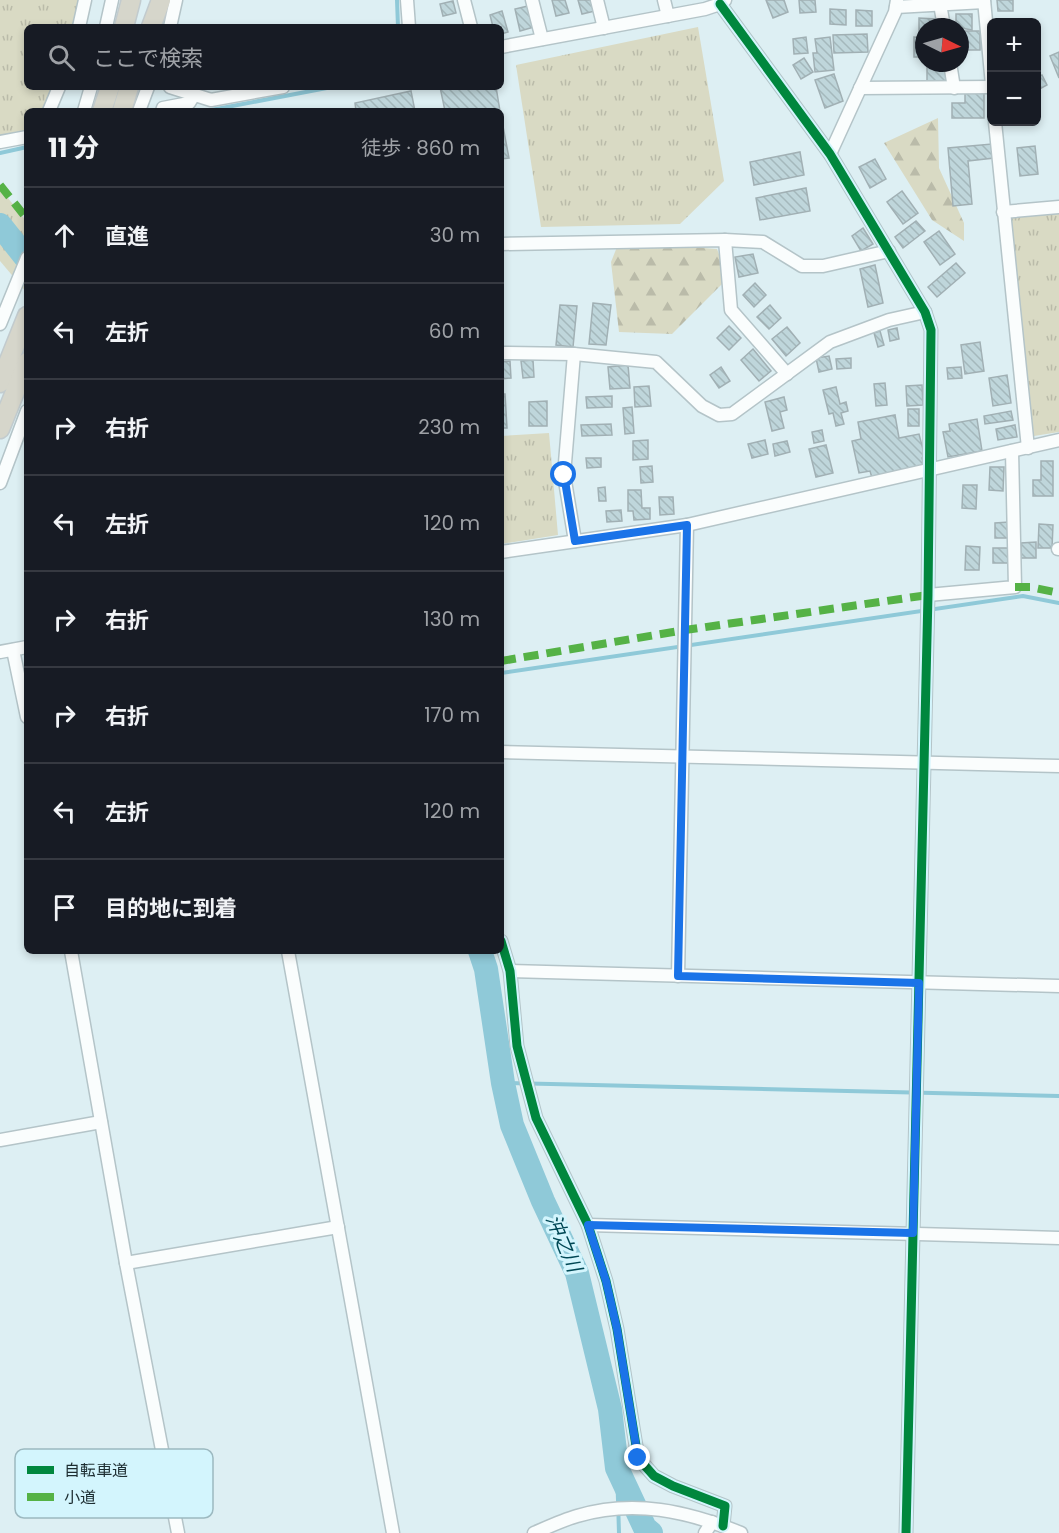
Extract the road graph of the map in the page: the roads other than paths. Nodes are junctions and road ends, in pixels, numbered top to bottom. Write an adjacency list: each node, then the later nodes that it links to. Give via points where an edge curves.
1 (85, 0): 19 (street)
2 (112, 0): 20 (street)
3 (126, 0): 21 (highway)
4 (131, 0): 22 (highway)
5 (149, 0): 23 (highway)
6 (161, 0): 24 (highway)
7 (176, 0): 25 (street)
8 (407, 0): 26 (street)
9 (464, 0): 27 (street)
10 (532, 0): 29 (street)
11 (597, 0): 28 (street)
12 (664, 0): 17 (street)
13 (984, 1): 16 (street); 32 (street)
14 (723, 2): 17 (street); 51 (street)
15 (897, 3): 16 (street); 34 (street)
16 (940, 4): 18 (street)
17 (668, 16): 28 (street)
18 (942, 18)
19 (80, 24)
20 (107, 24)
21 (123, 24)
22 (124, 24)
23 (144, 24)
24 (152, 24)
25 (171, 24)
26 (409, 24)
27 (470, 24)
28 (604, 28): 29 (street)
29 (542, 39): 30 (street)
30 (504, 46)
31 (951, 72): 35 (street)
32 (991, 72)
33 (987, 86): 35 (street)
34 (860, 88): 35 (street); 51 (street)
35 (954, 88)
36 (58, 90): 44 (street)
37 (103, 90): 45 (street)
38 (105, 90): 46 (highway)
39 (144, 90): 43 (street)
40 (179, 90): 42 (street)
41 (266, 90): 42 (street, via 211,100)
42 (194, 95): 47 (street, via 189,103)
43 (130, 99)
44 (50, 108)
45 (87, 108)
46 (102, 108)
47 (163, 108)
48 (995, 126): 53 (street)
49 (24, 138): 50 (street)
50 (0, 142)
51 (830, 154): 56 (street)
52 (1059, 207): 53 (street)
53 (1003, 212): 69 (street)
54 (724, 240): 55 (street); 56 (street, via 763,242 802,266 823,266); 64 (street, via 731,310)
55 (504, 244)
56 (889, 251): 58 (street)
57 (24, 265): 60 (street)
58 (925, 312): 64 (street, via 889,320 830,342); 71 (street, via 932,330)
59 (24, 323): 65 (highway)
60 (0, 324)
61 (504, 353): 62 (street)
62 (574, 354): 64 (street, via 656,362 702,406 719,416 732,414); 74 (street, via 564,475)
63 (24, 369): 67 (highway)
64 (787, 374)
65 (0, 383)
66 (24, 419): 72 (street)
67 (0, 429)
68 (1059, 440): 69 (street)
69 (1028, 448): 70 (street)
70 (1012, 451): 71 (street); 76 (street, via 1015,586)
71 (930, 469): 73 (street); 76 (street)
72 (0, 483)
73 (687, 525): 74 (street); 82 (street)
74 (575, 541): 75 (street)
75 (504, 552)
76 (928, 598): 83 (street)
77 (24, 648): 78 (street)
78 (14, 650): 79 (street); 80 (street)
79 (0, 652)
80 (24, 702)
81 (504, 752): 82 (street)
82 (683, 757): 83 (street); 89 (street)
83 (924, 763): 84 (street); 90 (street)
84 (1059, 766)
85 (504, 951): 88 (street)
86 (72, 954): 92 (street)
87 (289, 954): 95 (street)
88 (510, 971): 89 (street); 94 (street, via 517,1046 536,1118)
89 (678, 976): 90 (street)
90 (919, 983): 91 (street); 96 (street)
91 (1059, 986)
92 (102, 1122): 93 (street); 98 (street)
93 (0, 1140)
94 (588, 1225): 96 (street); 101 (street, via 617,1329 638,1458 663,1481 725,1506)
95 (338, 1227): 98 (street); 103 (street)
96 (913, 1233): 97 (street); 106 (street)
97 (1059, 1238)
98 (126, 1263): 99 (street)
99 (162, 1449)
100 (175, 1518): 102 (street)
101 (714, 1527): 104 (street, via 690,1514 611,1509 577,1516); 105 (street)
102 (178, 1533)
103 (393, 1533)
104 (534, 1533)
105 (741, 1533)
106 (906, 1533)

